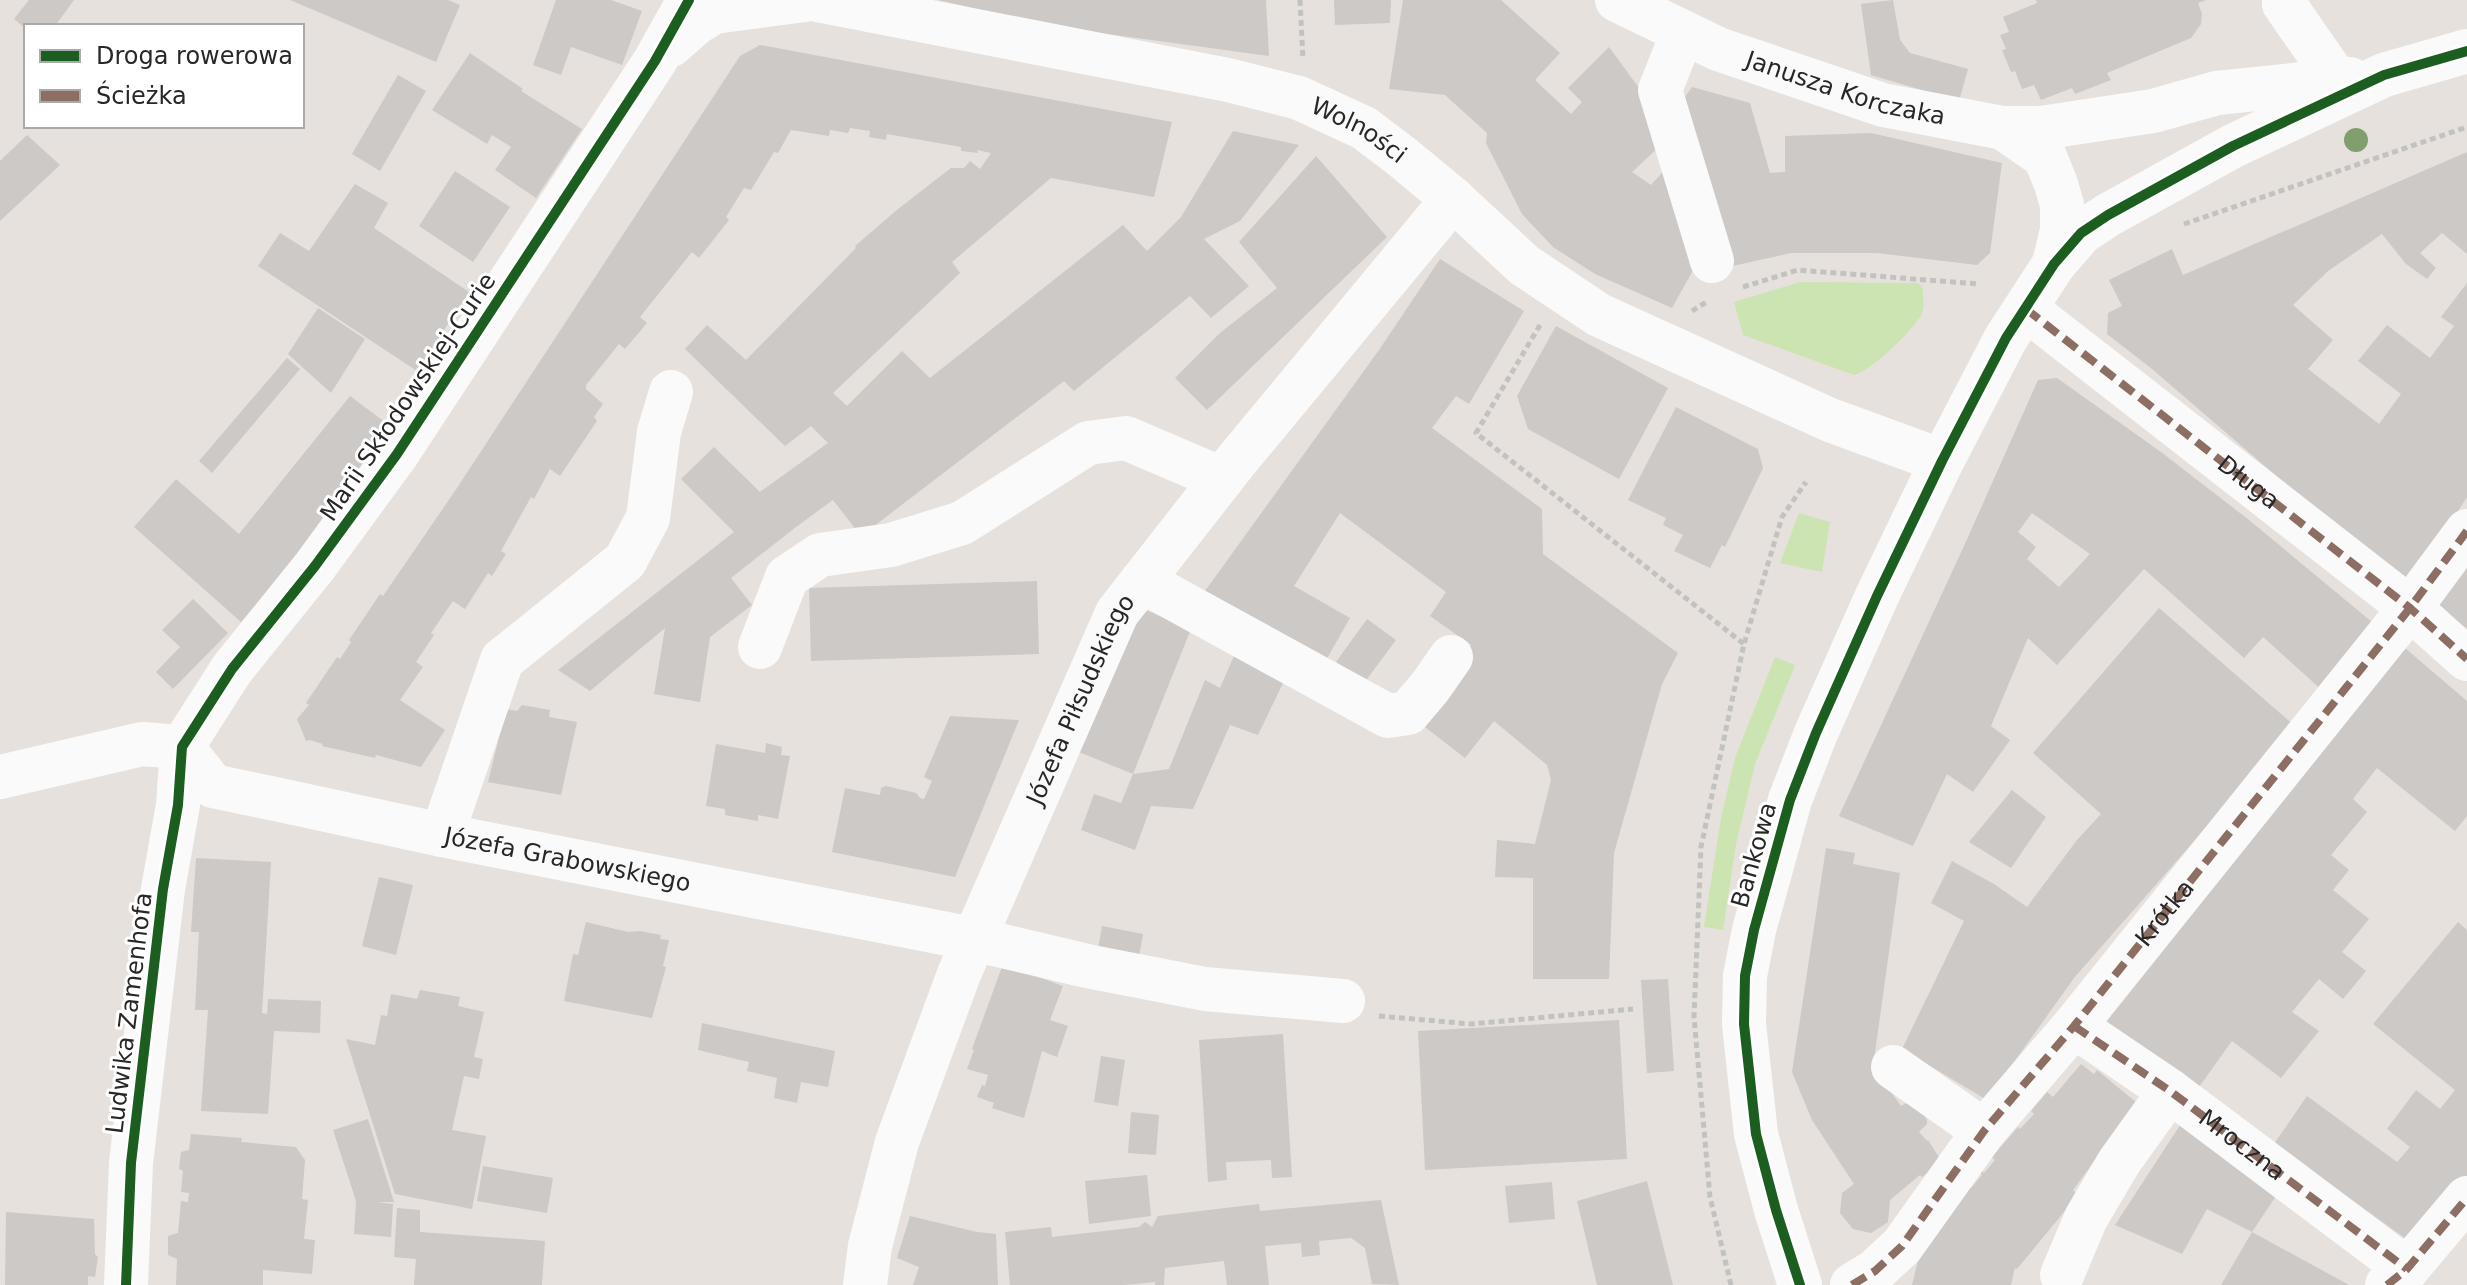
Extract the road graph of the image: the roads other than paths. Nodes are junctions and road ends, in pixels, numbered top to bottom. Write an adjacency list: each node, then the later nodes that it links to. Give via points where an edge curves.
1 (805, 0): 5 (street, via 714,12)
2 (817, 0): 11 (street, Wolności, via 1299,98 1364,128)
3 (1617, 0): 6 (street, Janusza Korczaka)
4 (2284, 0): 9 (street)
5 (682, 9): 23 (street, Marii Skłodowskiej-Curie, via 655,61 397,454 232,669)
6 (1683, 32): 10 (street, Janusza Korczaka, via 1883,105); 12 (street, via 1660,90)
7 (2467, 51): 8 (street)
8 (2384, 75): 9 (street, Janusza Korczaka); 13 (street, via 2233,146 2108,215 2081,233)
9 (2337, 80): 10 (street, Janusza Korczaka, via 2217,93 2087,122)
10 (2003, 128): 13 (street, via 2045,157 2062,205 2062,230)
11 (1453, 199): 15 (street, Wolności, via 1524,265 1599,315 1830,420); 16 (street, Józefa Piłsudskiego)
12 (1723, 276)
13 (2041, 285): 15 (street, Bankowa, via 2006,338); 19 (street, Długa)
14 (671, 392): 25 (street, via 659,432 648,518 625,561 502,660)
15 (1942, 461): 37 (street, Bankowa, via 1800,773 1771,863 1745,976 1744,1024 1756,1134)
16 (1222, 479): 18 (street, Józefa Piłsudskiego); 20 (street, via 1126,438 1088,443 962,523 891,545 820,555 787,577)
17 (2467, 531): 19 (street, Krótka)
18 (1142, 581): 21 (street, via 1388,716 1408,713); 26 (street, Józefa Piłsudskiego, via 1117,613)
19 (2410, 608): 22 (street, Długa); 28 (street, Krótka)
20 (760, 647)
21 (1451, 657)
22 (2467, 659)
23 (182, 747): 24 (street, via 142,744); 25 (street, Józefa Grabowskiego, via 213,786); 35 (street, Ludwika Zamenhofa, via 131,1163)
24 (0, 777)
25 (442, 835): 26 (street, Józefa Grabowskiego)
26 (973, 939): 27 (street, Józefa Grabowskiego, via 1205,989); 36 (street, Józefa Piłsudskiego, via 897,1142)
27 (1343, 1001)
28 (2074, 1026): 30 (street, Mroczna); 31 (street, Krótka)
29 (1893, 1067): 31 (street)
30 (2170, 1091): 33 (street, via 2086,1218); 34 (street, Mroczna)
31 (1984, 1131): 38 (street, Krótka, via 1902,1246)
32 (2467, 1198): 34 (street)
33 (2062, 1275)
34 (2397, 1277)
35 (126, 1285)
36 (865, 1285)
37 (1800, 1285)
38 (1852, 1285)

